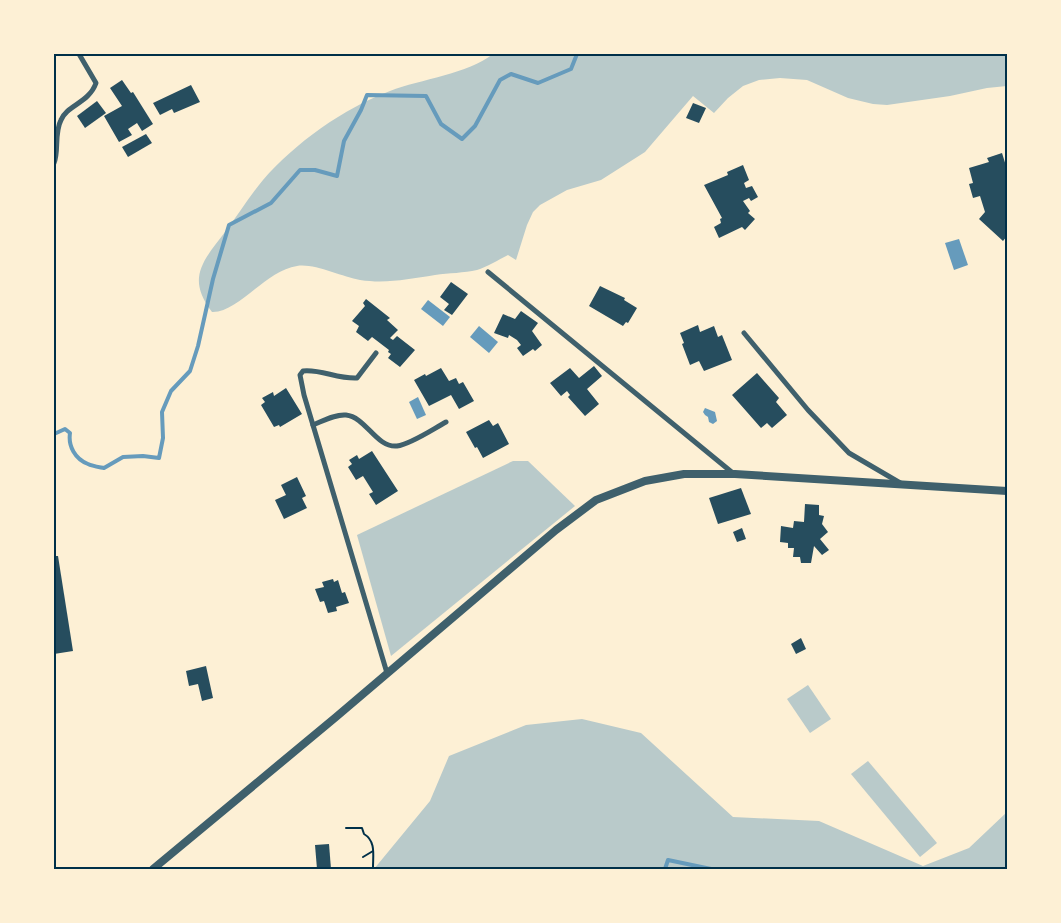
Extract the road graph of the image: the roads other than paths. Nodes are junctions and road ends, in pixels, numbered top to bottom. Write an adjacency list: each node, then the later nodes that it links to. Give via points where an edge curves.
1 (79, 54): 2 (street, via 96,83 87,98 61,119)
2 (54, 162)
3 (488, 272): 8 (street)
4 (744, 334): 9 (street, via 849,453)
5 (376, 353): 7 (street, via 358,378 345,379 302,371 304,395)
6 (446, 422): 7 (street, via 396,446 387,444 347,415)
7 (313, 425): 11 (street)
8 (735, 474): 9 (street); 11 (street, via 684,474 645,481 596,500)
9 (902, 484): 10 (street)
10 (1007, 492)
11 (387, 673): 12 (street)
12 (153, 869)

